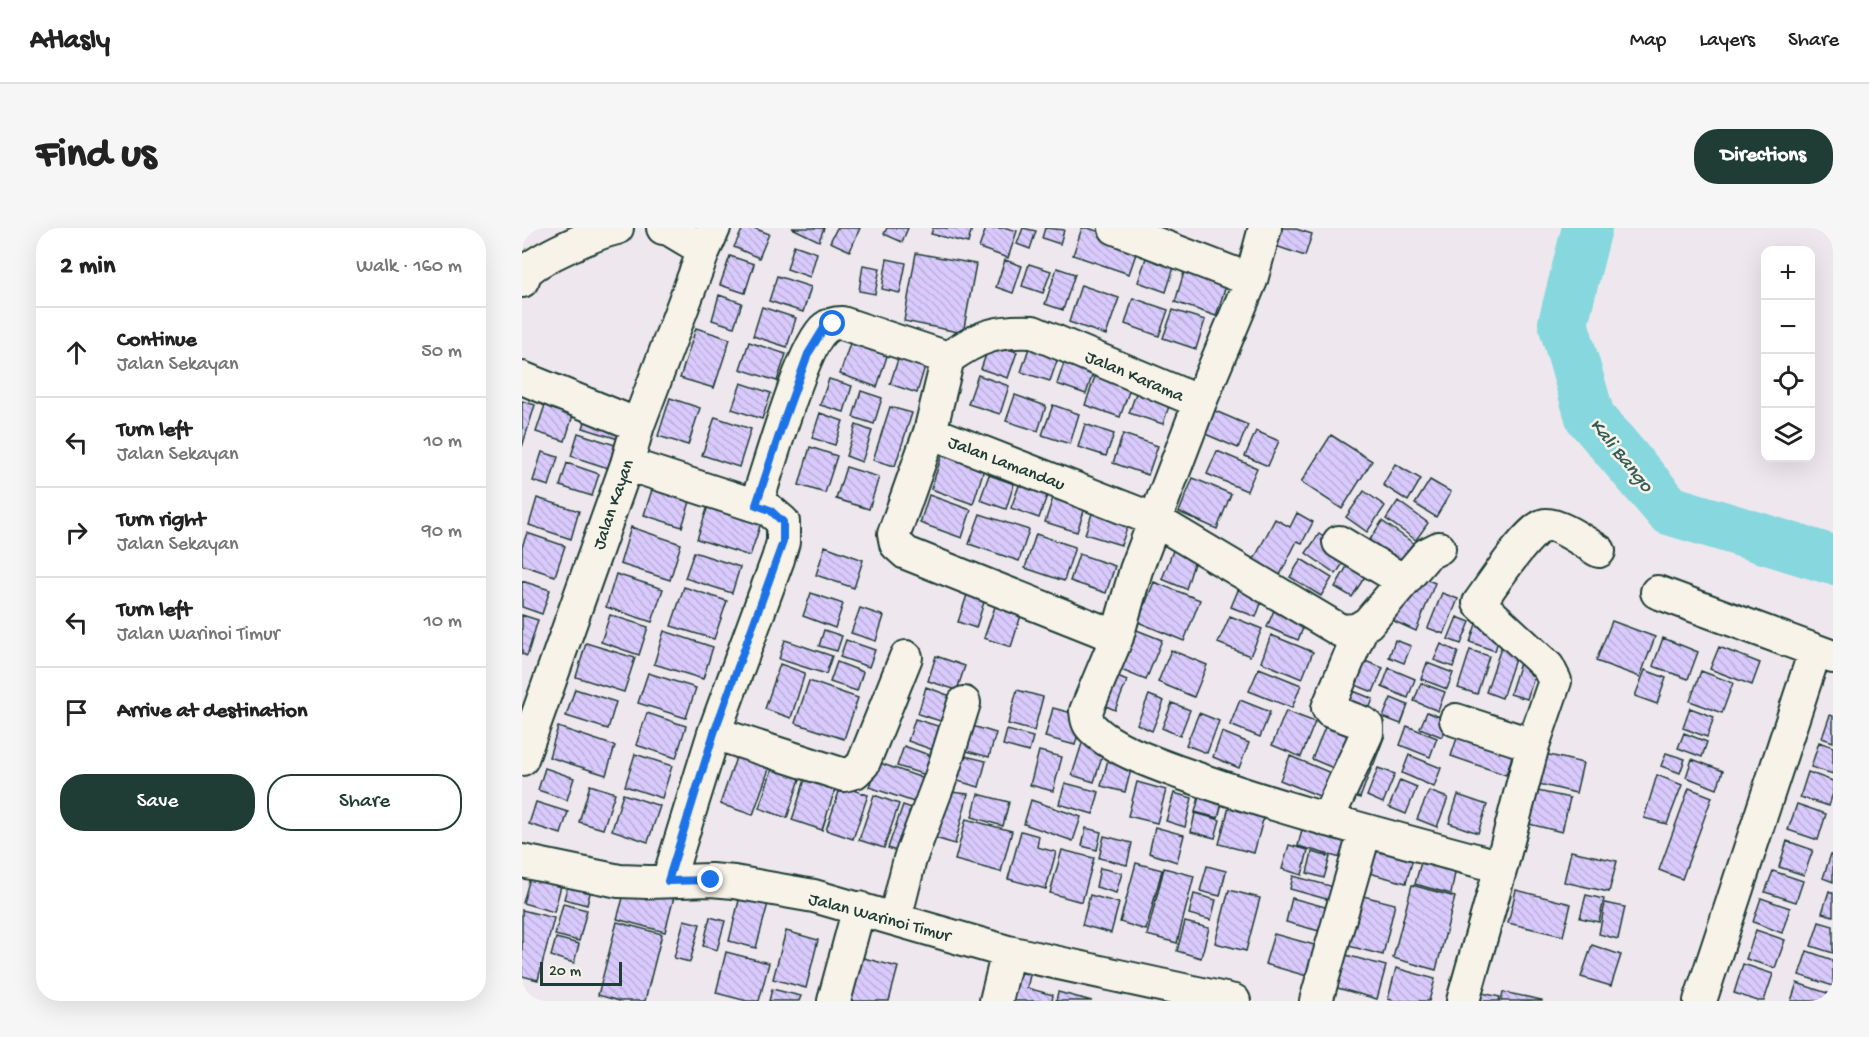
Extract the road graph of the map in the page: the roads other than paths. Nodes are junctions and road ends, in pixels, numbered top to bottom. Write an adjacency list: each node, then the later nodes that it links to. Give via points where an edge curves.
1 (617, 228): 6 (street, via 577,243)
2 (663, 228): 5 (street)
3 (1115, 228): 7 (street)
4 (1265, 228): 7 (street, Jalan Karama)
5 (709, 239): 11 (street, Jalan Kayan)
6 (523, 276)
7 (1251, 280): 10 (street, Jalan Karama)
8 (948, 358): 10 (street, Jalan Karama, via 991,335 1033,332); 12 (street, Jalan Lamandau); 14 (street, via 842,323 824,328 808,354)
9 (522, 378): 11 (street)
10 (1200, 402): 15 (street)
11 (638, 425): 13 (street, Jalan Kayan)
12 (930, 432): 15 (street, Jalan Lamandau); 22 (street, via 894,534 896,544 906,553)
13 (627, 464): 14 (street); 29 (street, Jalan Kayan)
14 (756, 505): 27 (street, via 770,510 783,522 783,542)
15 (1155, 520): 21 (street, Jalan Lamandau, via 1341,631); 22 (street)
16 (1338, 542): 19 (street)
17 (1439, 548): 19 (street, via 1426,554)
18 (1599, 551): 28 (street, via 1554,526 1544,525 1529,535 1479,603 1548,667 1556,681)
19 (1402, 580): 21 (street)
20 (1657, 592): 23 (street)
21 (1362, 627): 30 (street, via 1328,708 1363,723 1367,733)
22 (1117, 637): 30 (street, via 1086,711 1092,728 1120,747 1166,767)
23 (1824, 654): 43 (street)
24 (906, 657): 27 (street, via 863,764 855,772 844,775)
25 (964, 703): 36 (street, via 910,859)
26 (1456, 720): 28 (street)
27 (714, 733): 34 (street)
28 (1533, 745): 33 (street)
29 (522, 759)
30 (1327, 820): 31 (street)
31 (1365, 831): 33 (street); 41 (street)
32 (522, 861): 34 (street, Jalan Warinoi Timur, via 619,881)
33 (1501, 867): 42 (street)
34 (668, 881): 35 (street, Jalan Warinoi Timur, via 734,882)
35 (859, 908): 36 (street, Jalan Warinoi Timur); 39 (street)
36 (895, 919): 37 (street, Jalan Warinoi Timur)
37 (1008, 951): 38 (street, Jalan Warinoi Timur); 40 (street)
38 (1224, 1000)
39 (834, 1001)
40 (996, 1001)
41 (1316, 1001)
42 (1463, 1001)
43 (1700, 1001)

